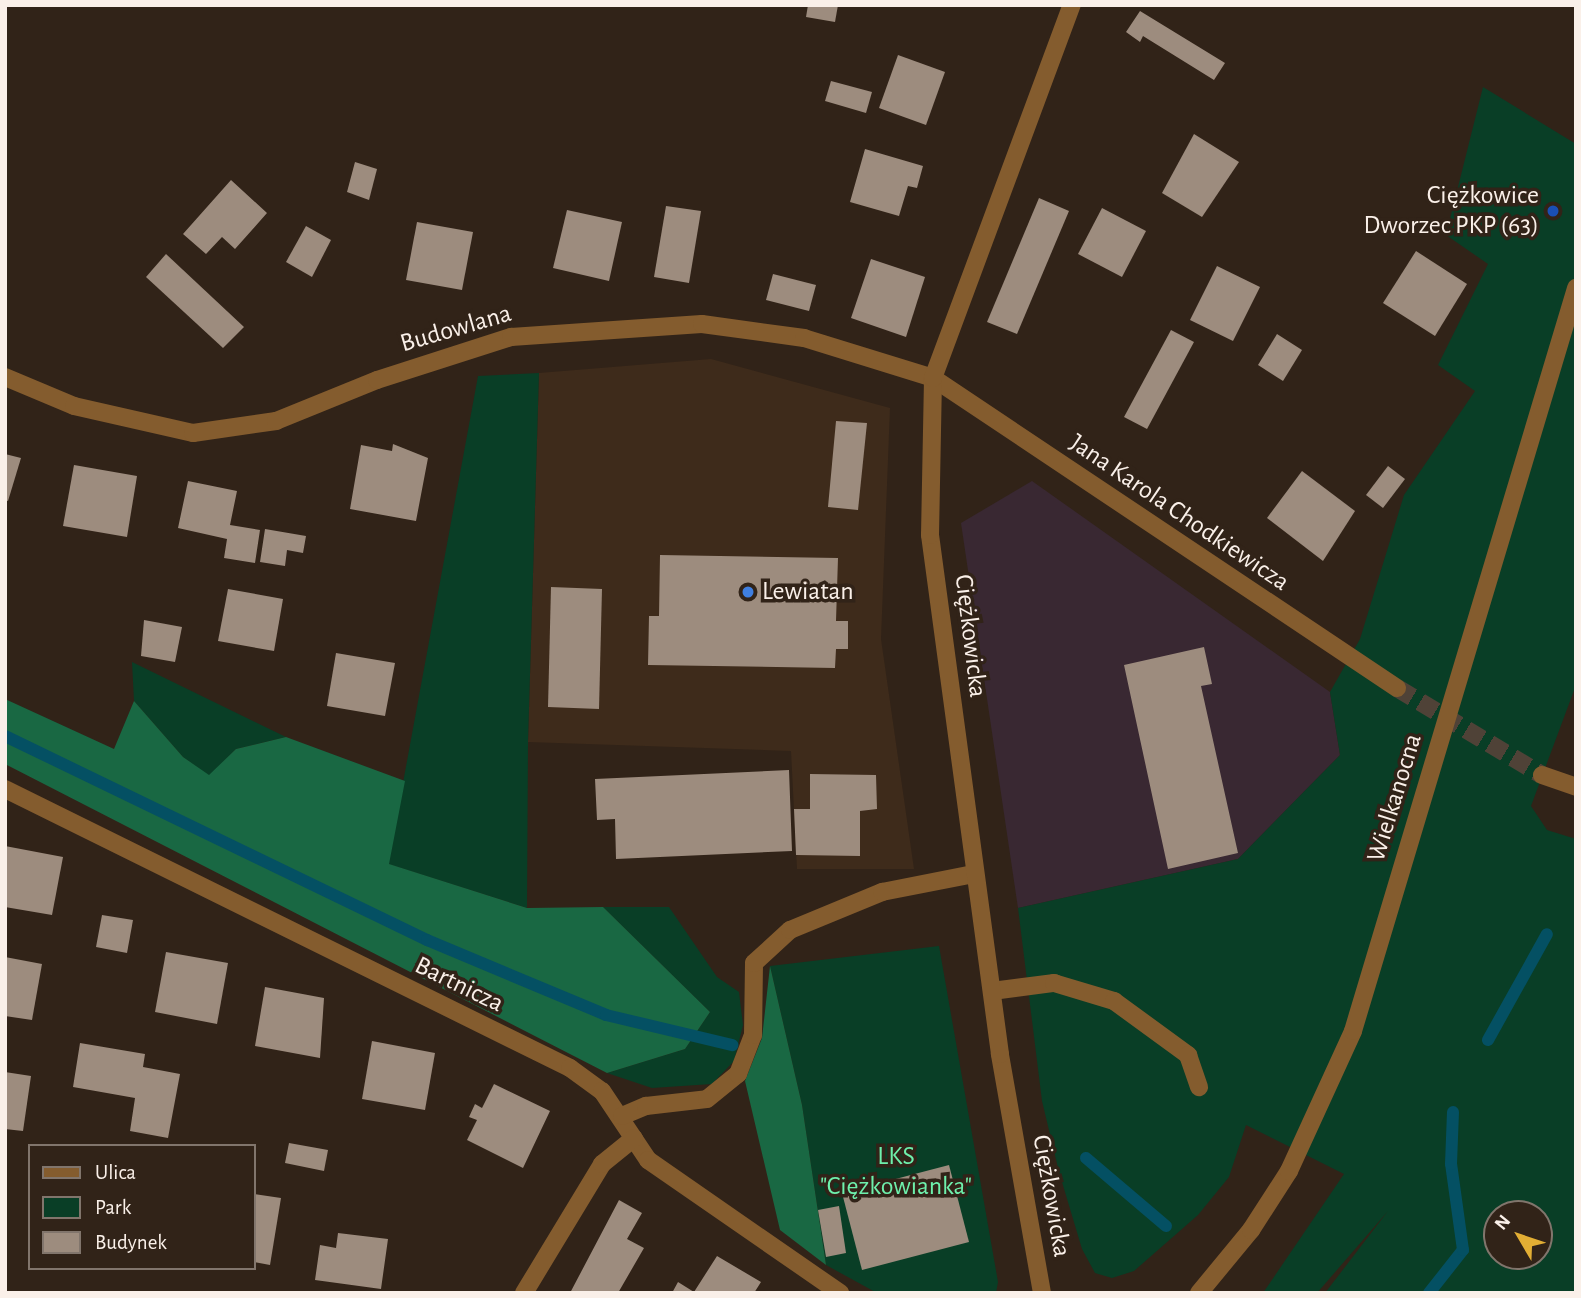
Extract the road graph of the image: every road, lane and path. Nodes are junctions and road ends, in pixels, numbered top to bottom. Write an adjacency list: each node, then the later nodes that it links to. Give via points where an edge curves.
1 (1072, 5): 4 (street, Ciężkowicka)
2 (1576, 288): 17 (street, Wielkanocna, via 1353,1031 1289,1171 1251,1230)
3 (5, 377): 4 (street, Budowlana, via 74,406 192,433 276,421 377,380 511,337 702,324 804,338)
4 (933, 378): 5 (street, Jana Karola Chodkiewicza); 9 (street, Ciężkowicka, via 930,535)
5 (1396, 688)
6 (1542, 775): 7 (street)
7 (1576, 787)
8 (5, 789): 12 (street, Bartnicza, via 570,1068 602,1091)
9 (974, 874): 10 (street, Ciężkowicka); 12 (street, via 882,892 790,930 754,963 753,1035 738,1074 707,1099 646,1106)
10 (992, 991): 11 (street, via 1054,983 1114,1000 1188,1055); 16 (street, Ciężkowicka)
11 (1199, 1087)
12 (622, 1116): 13 (street, Bartnicza)
13 (634, 1138): 14 (street, via 603,1164); 15 (street, Bartnicza, via 648,1160 733,1224)
14 (524, 1293)
15 (840, 1293)
16 (1042, 1293)
17 (1199, 1293)

